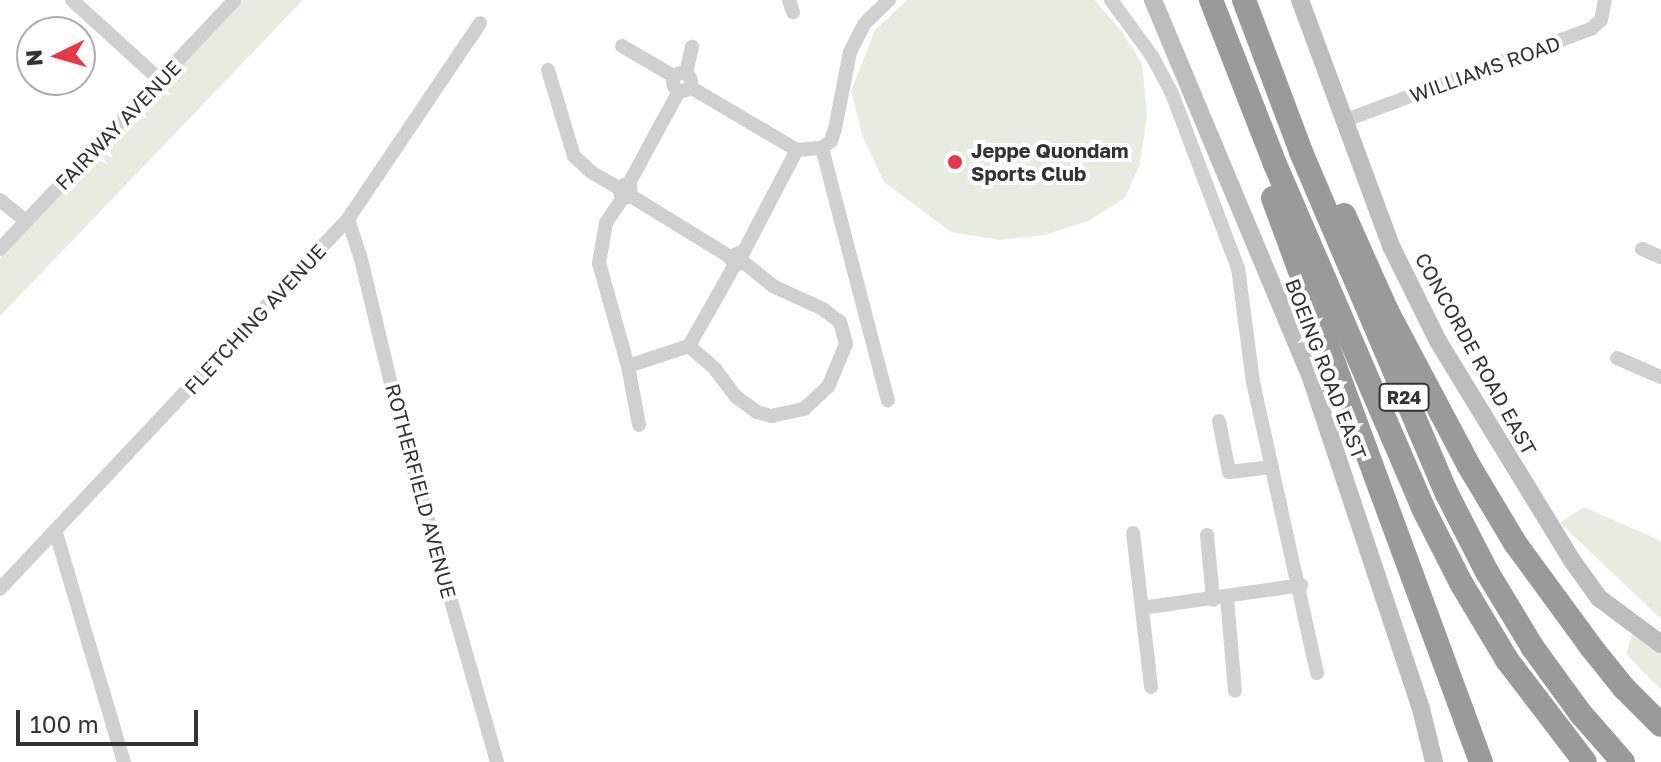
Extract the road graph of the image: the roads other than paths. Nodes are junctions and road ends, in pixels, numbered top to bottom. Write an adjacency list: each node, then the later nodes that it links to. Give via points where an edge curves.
1 (72, 0): 14 (street)
2 (235, 0): 14 (street, FAIRWAY AVENUE)
3 (889, 0): 17 (street, via 864,24 850,52 835,129)
4 (1111, 0): 34 (street, via 1171,91 1231,245)
5 (1153, 0): 50 (main road, BOEING ROAD EAST, via 1312,381)
6 (1210, 0): 46 (highway, via 1263,172); 53 (highway, R24, via 1423,508 1507,660)
7 (1247, 0): 47 (highway, via 1387,311 1469,466 1515,543 1591,647); 54 (highway, R24, via 1307,166 1447,494 1533,648)
8 (1300, 0): 16 (main road, CONCORDE ROAD EAST)
9 (1605, 0): 16 (street, WILLIAMS ROAD, via 1601,20 1591,29)
10 (480, 23): 21 (street, FLETCHING AVENUE)
11 (622, 46): 15 (street)
12 (692, 47): 15 (street)
13 (548, 70): 19 (street, via 574,156)
14 (161, 81): 22 (street, FAIRWAY AVENUE)
15 (682, 82): 18 (street); 19 (street)
16 (1346, 120): 42 (main road, CONCORDE ROAD EAST, via 1411,290 1490,429 1599,598)
17 (822, 148): 18 (street); 31 (street)
18 (797, 150): 26 (street)
19 (625, 192): 26 (street); 29 (street, via 606,223 598,252)
20 (0, 200): 22 (street)
21 (348, 219): 35 (street, FLETCHING AVENUE); 49 (street, ROTHERFIELD AVENUE)
22 (26, 221): 23 (street, FAIRWAY AVENUE)
23 (0, 249)
24 (1642, 249): 25 (street)
25 (1661, 257)
26 (737, 260): 27 (street); 27 (street, via 840,322 846,344 828,387 804,409 771,416 757,412)
27 (689, 346): 29 (street)
28 (1617, 358): 30 (street)
29 (628, 366): 33 (street)
30 (1661, 377)
31 (888, 401)
32 (1219, 421): 34 (street, via 1229,472)
33 (639, 425)
34 (1272, 467): 38 (street)
35 (56, 533): 39 (street, FLETCHING AVENUE); 48 (street)
36 (1133, 533): 41 (street)
37 (1207, 535): 40 (street)
38 (1301, 585): 40 (street); 43 (street)
39 (0, 589)
40 (1220, 599): 41 (street); 45 (street)
41 (1142, 608): 44 (street)
42 (1661, 644)
43 (1317, 673)
44 (1151, 687)
45 (1235, 691)
46 (1459, 707): 51 (highway); 52 (highway)
47 (1661, 725)
48 (124, 762)
49 (497, 762)
50 (1434, 762)
51 (1473, 762)
52 (1481, 762)
53 (1585, 762)
54 (1623, 762)

